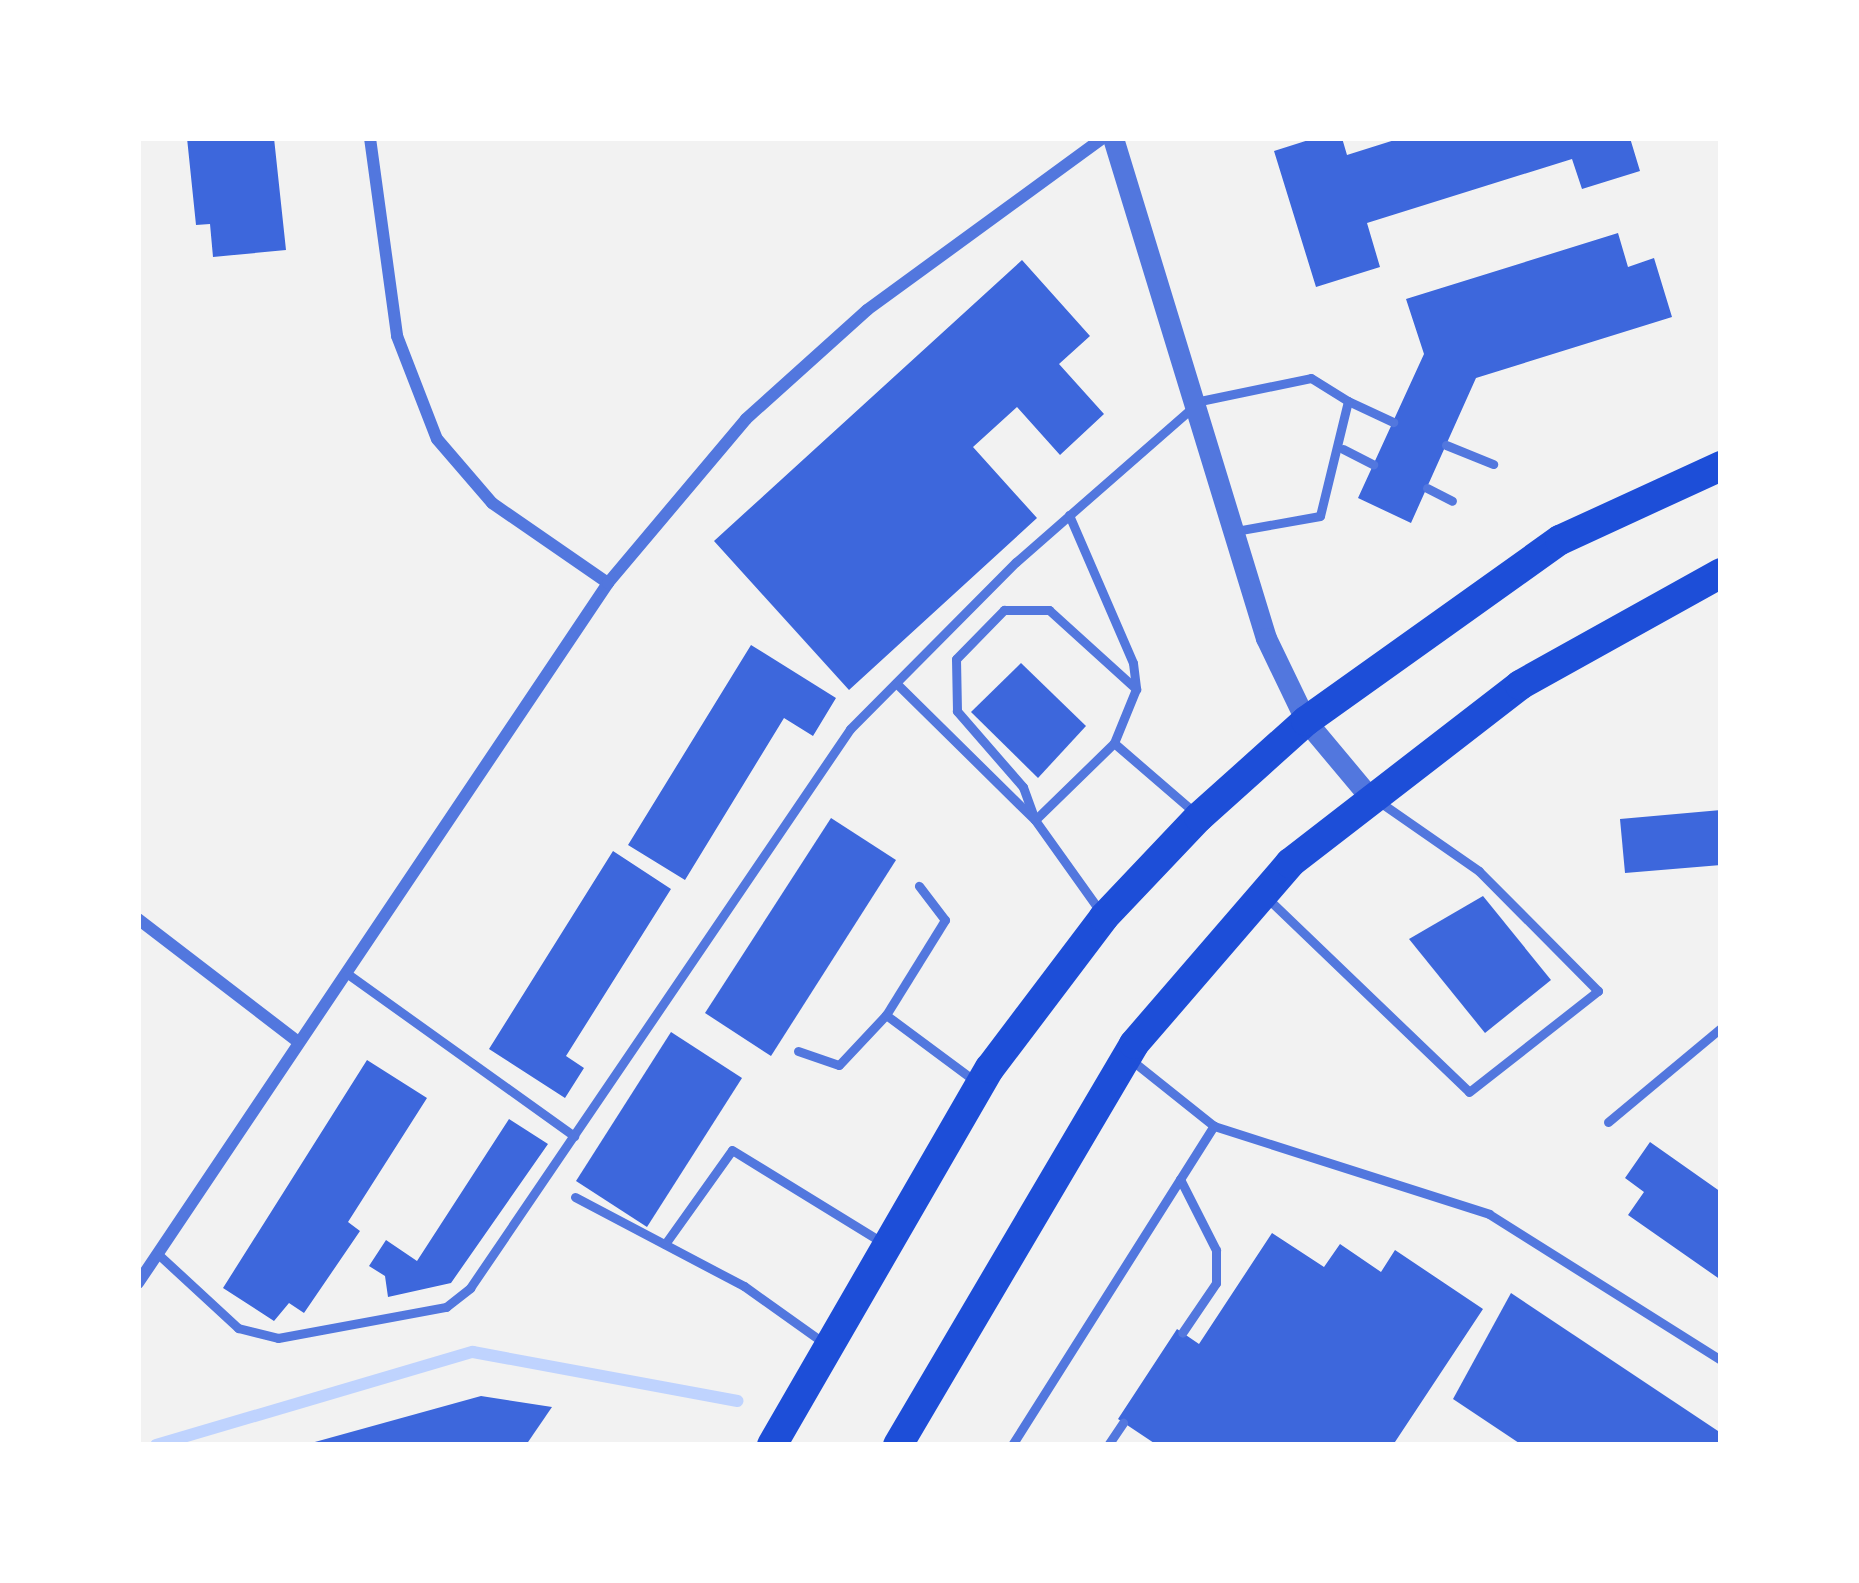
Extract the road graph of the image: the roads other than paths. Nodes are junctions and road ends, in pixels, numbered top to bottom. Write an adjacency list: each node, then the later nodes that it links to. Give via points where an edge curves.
1 (370, 138): 17 (street, via 398,336 437,440 492,502)
2 (1103, 138): 17 (street, via 833,341 746,419)
3 (1113, 138): 4 (street)
4 (1200, 401): 5 (lane, via 1311,378); 14 (lane); 15 (street)
5 (1348, 401): 6 (lane); 8 (lane)
6 (1393, 422)
7 (1447, 445): 10 (lane)
8 (1343, 449): 9 (lane); 15 (lane, via 1320,516)
9 (1373, 464)
10 (1493, 464)
11 (1721, 466): 20 (main road, via 1560,540)
12 (1427, 488): 13 (lane)
13 (1452, 501)
14 (1069, 515): 18 (lane); 19 (lane)
15 (1236, 531): 20 (street, via 1266,638)
16 (1721, 573): 22 (main road, via 1625,618)
17 (608, 583): 29 (street)
18 (896, 683): 24 (lane); 38 (lane, via 850,729)
19 (1136, 689): 21 (lane); 24 (lane, via 1049,610 1004,610 956,659 957,711 1023,787)
20 (1306, 722): 22 (street); 23 (main road)
21 (1114, 743): 23 (lane); 24 (lane)
22 (1367, 794): 26 (main road); 26 (lane, via 1479,872 1598,991 1469,1093)
23 (1199, 817): 27 (main road)
24 (1035, 820): 27 (lane)
25 (919, 886): 30 (lane, via 945,920)
26 (1262, 894): 34 (main road)
27 (1104, 917): 35 (main road)
28 (138, 919): 32 (street)
29 (345, 972): 32 (street); 38 (lane)
30 (886, 1016): 33 (lane, via 838,1065); 35 (lane)
31 (1721, 1028): 36 (lane)
32 (297, 1041): 43 (street)
33 (798, 1051)
34 (1126, 1056): 37 (lane); 49 (main road)
35 (980, 1084): 42 (main road)
36 (1608, 1122)
37 (1214, 1126): 39 (lane); 47 (lane, via 1489,1214)
38 (574, 1136): 43 (lane, via 446,1307 278,1338 238,1328)
39 (1180, 1179): 45 (lane, via 1216,1250 1216,1283); 51 (lane)
40 (575, 1197): 41 (lane)
41 (665, 1244): 42 (lane, via 732,1150); 46 (lane)
42 (885, 1244): 46 (main road)
43 (159, 1255): 44 (street)
44 (138, 1283)
45 (1182, 1333)
46 (828, 1346): 50 (main road)
47 (1721, 1360)
48 (1123, 1423): 52 (lane)
49 (906, 1438)
50 (772, 1445)
51 (1012, 1445)
52 (1108, 1445)

